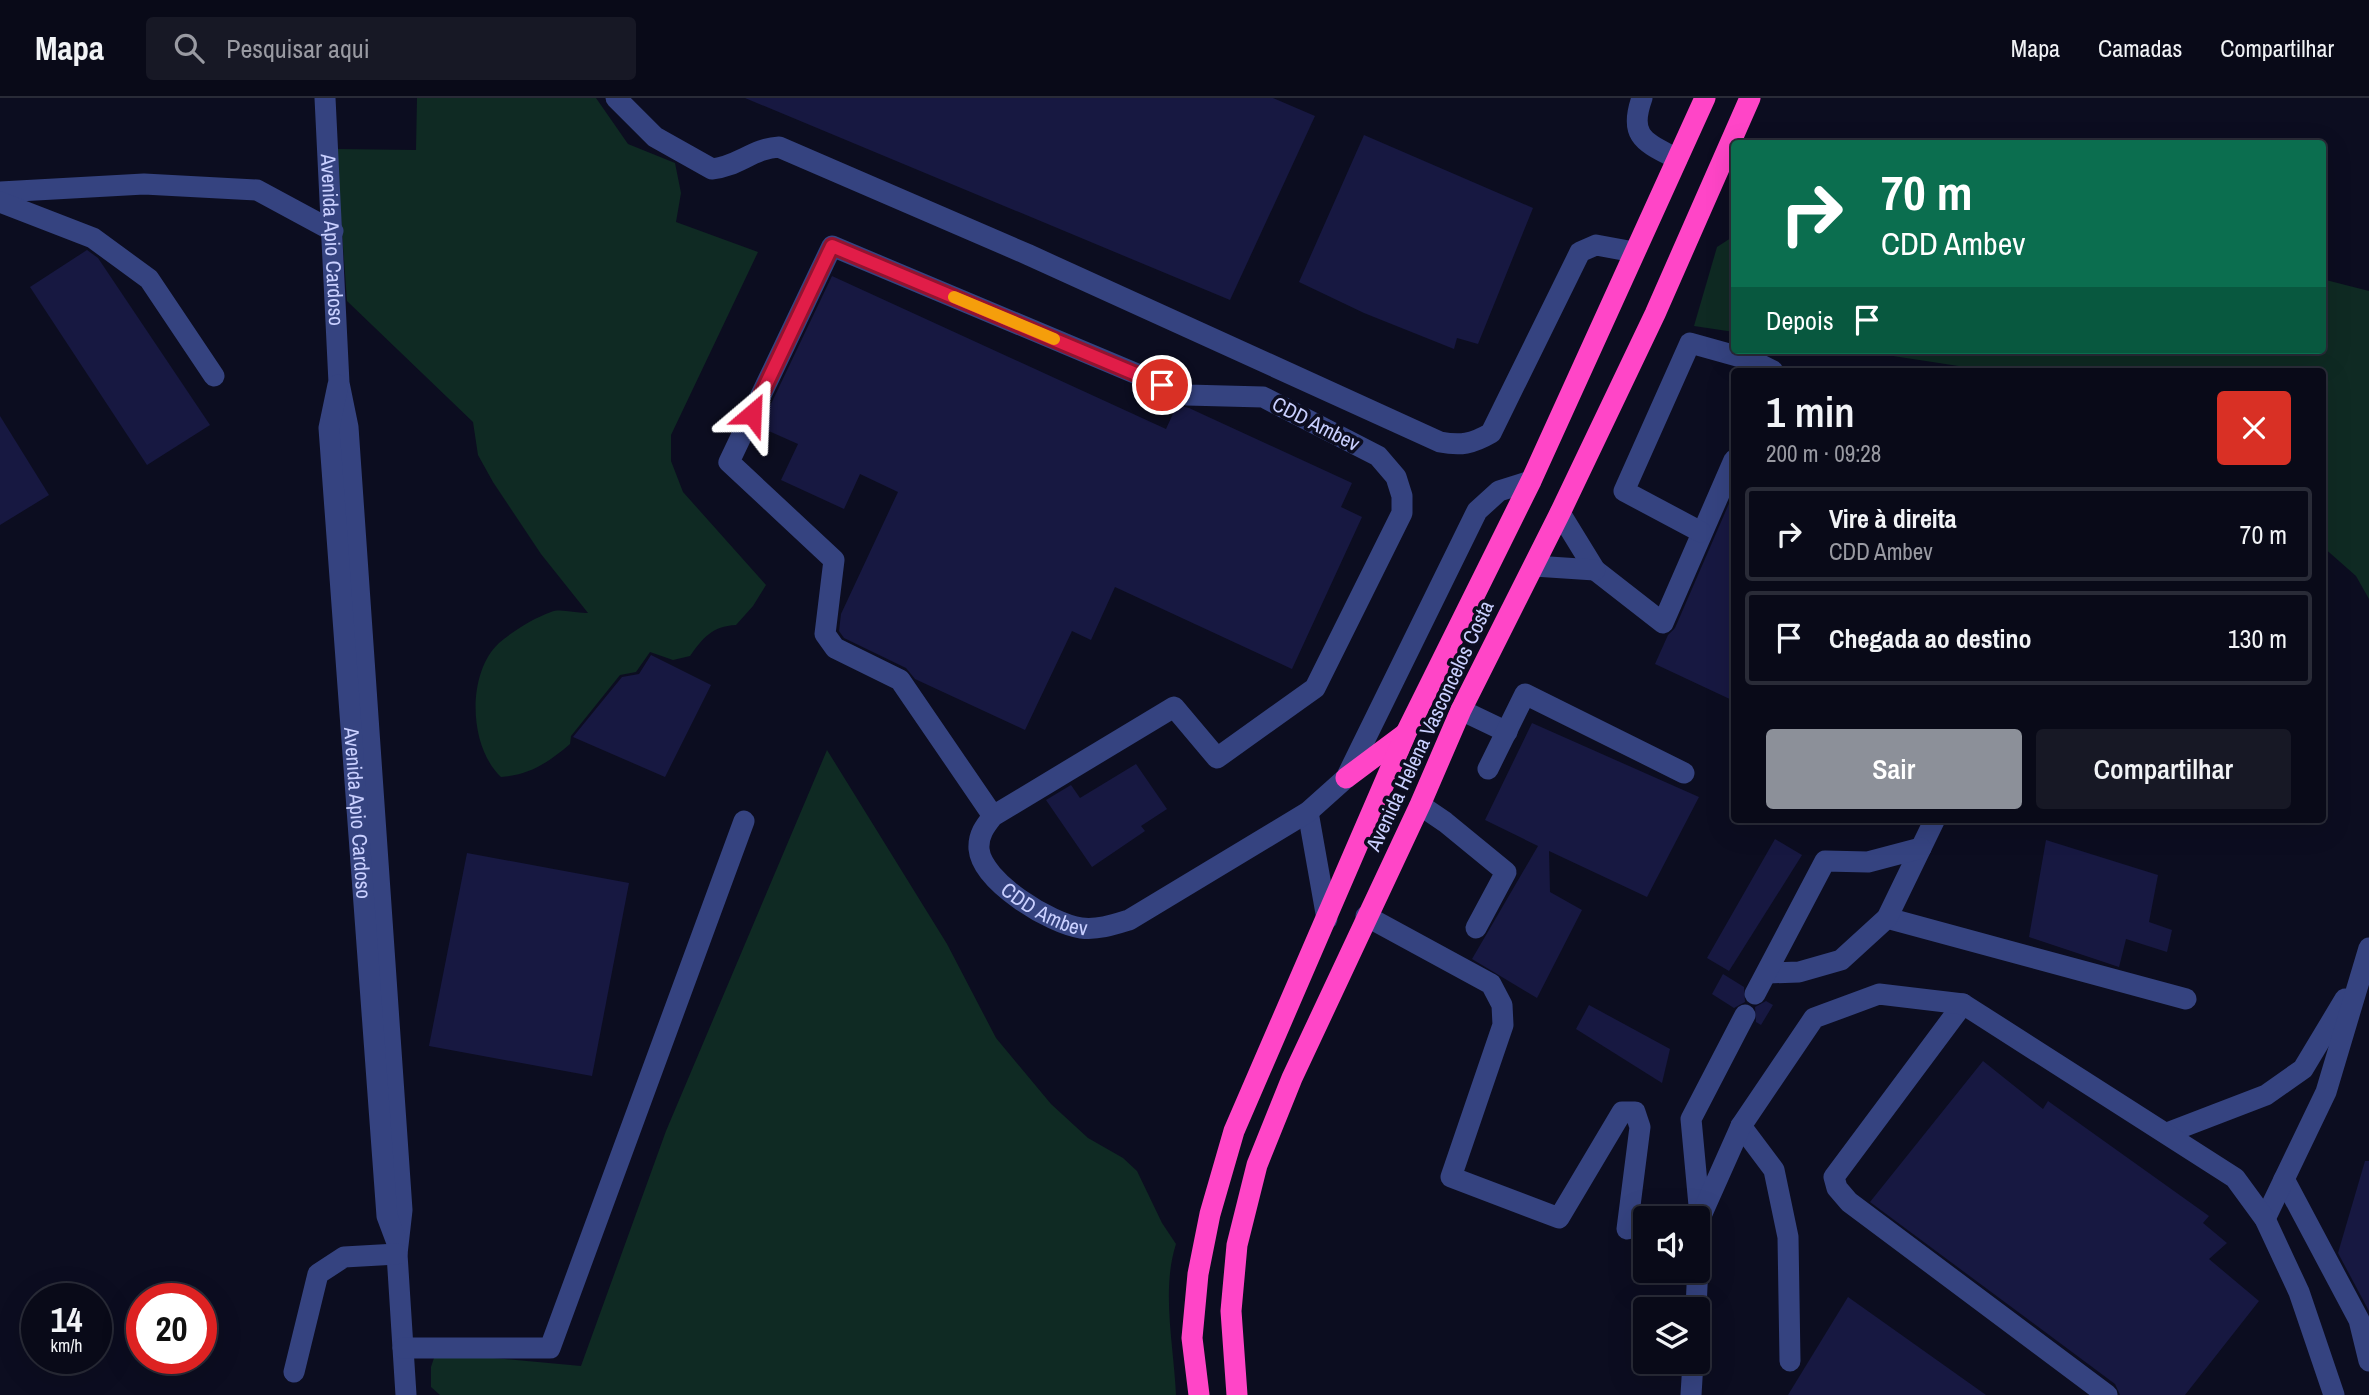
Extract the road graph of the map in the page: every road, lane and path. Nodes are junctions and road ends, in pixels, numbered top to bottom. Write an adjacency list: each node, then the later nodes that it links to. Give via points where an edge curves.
1 (324, 98): 11 (street, Avenida Apio Cardoso)
2 (616, 98): 12 (street, via 655,137 712,169 779,147 1440,442 1458,445 1474,443 1491,433 1580,252 1596,245)
3 (1642, 98): 8 (street, via 1636,129 1645,142)
4 (1705, 98): 8 (highway, Avenida Helena Vasconcelos Costa)
5 (1750, 98): 6 (highway, Avenida Helena Vasconcelos Costa)
6 (1732, 140)
7 (1731, 141): 17 (highway, Avenida Helena Vasconcelos Costa)
8 (1677, 159): 12 (highway, Avenida Helena Vasconcelos Costa)
9 (0, 192): 11 (street, via 144,184 257,190)
10 (0, 202): 14 (street, via 93,238 149,279)
11 (333, 231): 51 (street, Avenida Apio Cardoso, via 339,383 329,428 387,1216)
12 (1634, 252): 16 (highway, Avenida Helena Vasconcelos Costa)
13 (1767, 368): 18 (street, via 1690,343 1623,491)
14 (214, 376)
15 (1731, 467): 18 (street)
16 (1531, 481): 23 (highway, Avenida Helena Vasconcelos Costa); 26 (street, via 1499,491 1477,510)
17 (1560, 513): 19 (highway, Avenida Helena Vasconcelos Costa); 20 (street)
18 (1701, 532): 20 (street, via 1663,623)
19 (1534, 566): 20 (street); 21 (highway, Avenida Helena Vasconcelos Costa)
20 (1595, 570)
21 (1461, 710): 22 (street); 27 (highway, Avenida Helena Vasconcelos Costa)
22 (1507, 732): 24 (street); 25 (street, via 1525,694)
23 (1406, 733): 26 (highway); 35 (highway, Avenida Helena Vasconcelos Costa)
24 (1488, 769)
25 (1684, 773)
26 (1346, 778): 28 (street, CDD Ambev)
27 (1420, 805): 33 (highway, Avenida Helena Vasconcelos Costa); 36 (street, via 1506,872)
28 (1308, 812): 29 (street, CDD Ambev, via 1129,920 1085,929 1046,916 984,867 979,850 981,831); 35 (street)
29 (993, 816): 29 (street, CDD Ambev, via 900,680 835,648 825,634 834,560 729,462 832,246 1187,395 1263,397 1378,456 1396,477 1402,496 1402,513 1315,688 1217,758 1174,708)
30 (744, 821): 52 (street, via 550,1348)
31 (1933, 823): 32 (street)
32 (1921, 848): 34 (street); 39 (street, via 1868,862 1825,861)
33 (1366, 916): 50 (street, via 1491,984 1503,1005 1503,1025 1451,1177 1559,1218 1622,1112 1635,1112 1640,1127); 59 (highway, Avenida Helena Vasconcelos Costa, via 1257,1165 1237,1245 1231,1311)
34 (1887, 918): 39 (street, via 1841,960 1799,972); 41 (street)
35 (1327, 919): 58 (highway, Avenida Helena Vasconcelos Costa, via 1234,1131 1210,1214 1192,1338)
36 (1476, 928)
37 (2369, 948): 38 (street)
38 (2362, 971): 45 (street, via 2303,1069 2266,1094); 46 (street, via 2326,1092)
39 (1767, 973): 40 (street)
40 (1755, 994)
41 (2186, 999)
42 (1963, 1004): 44 (street, via 1878,994 1814,1018); 45 (street); 61 (street, via 1834,1177 1837,1188 1849,1202)
43 (1745, 1015): 47 (street, via 1691,1119)
44 (1741, 1126): 48 (street); 53 (street, via 1774,1170 1788,1237)
45 (2168, 1133): 49 (street, via 2235,1178)
46 (2284, 1179): 49 (street); 54 (street, via 2359,1320)
47 (1699, 1206)
48 (1706, 1206)
49 (2265, 1219): 62 (street, via 2299,1292)
50 (1627, 1229)
51 (397, 1248): 52 (street, Avenida Apio Cardoso); 55 (street, via 344,1257 318,1274)
52 (402, 1349): 57 (street, Avenida Apio Cardoso)
53 (1790, 1361)
54 (2369, 1361)
55 (294, 1372)
56 (1692, 1374): 60 (street)
57 (406, 1395)
58 (1199, 1395)
59 (1237, 1395)
60 (1691, 1395)
61 (2107, 1395)
62 (2334, 1395)

